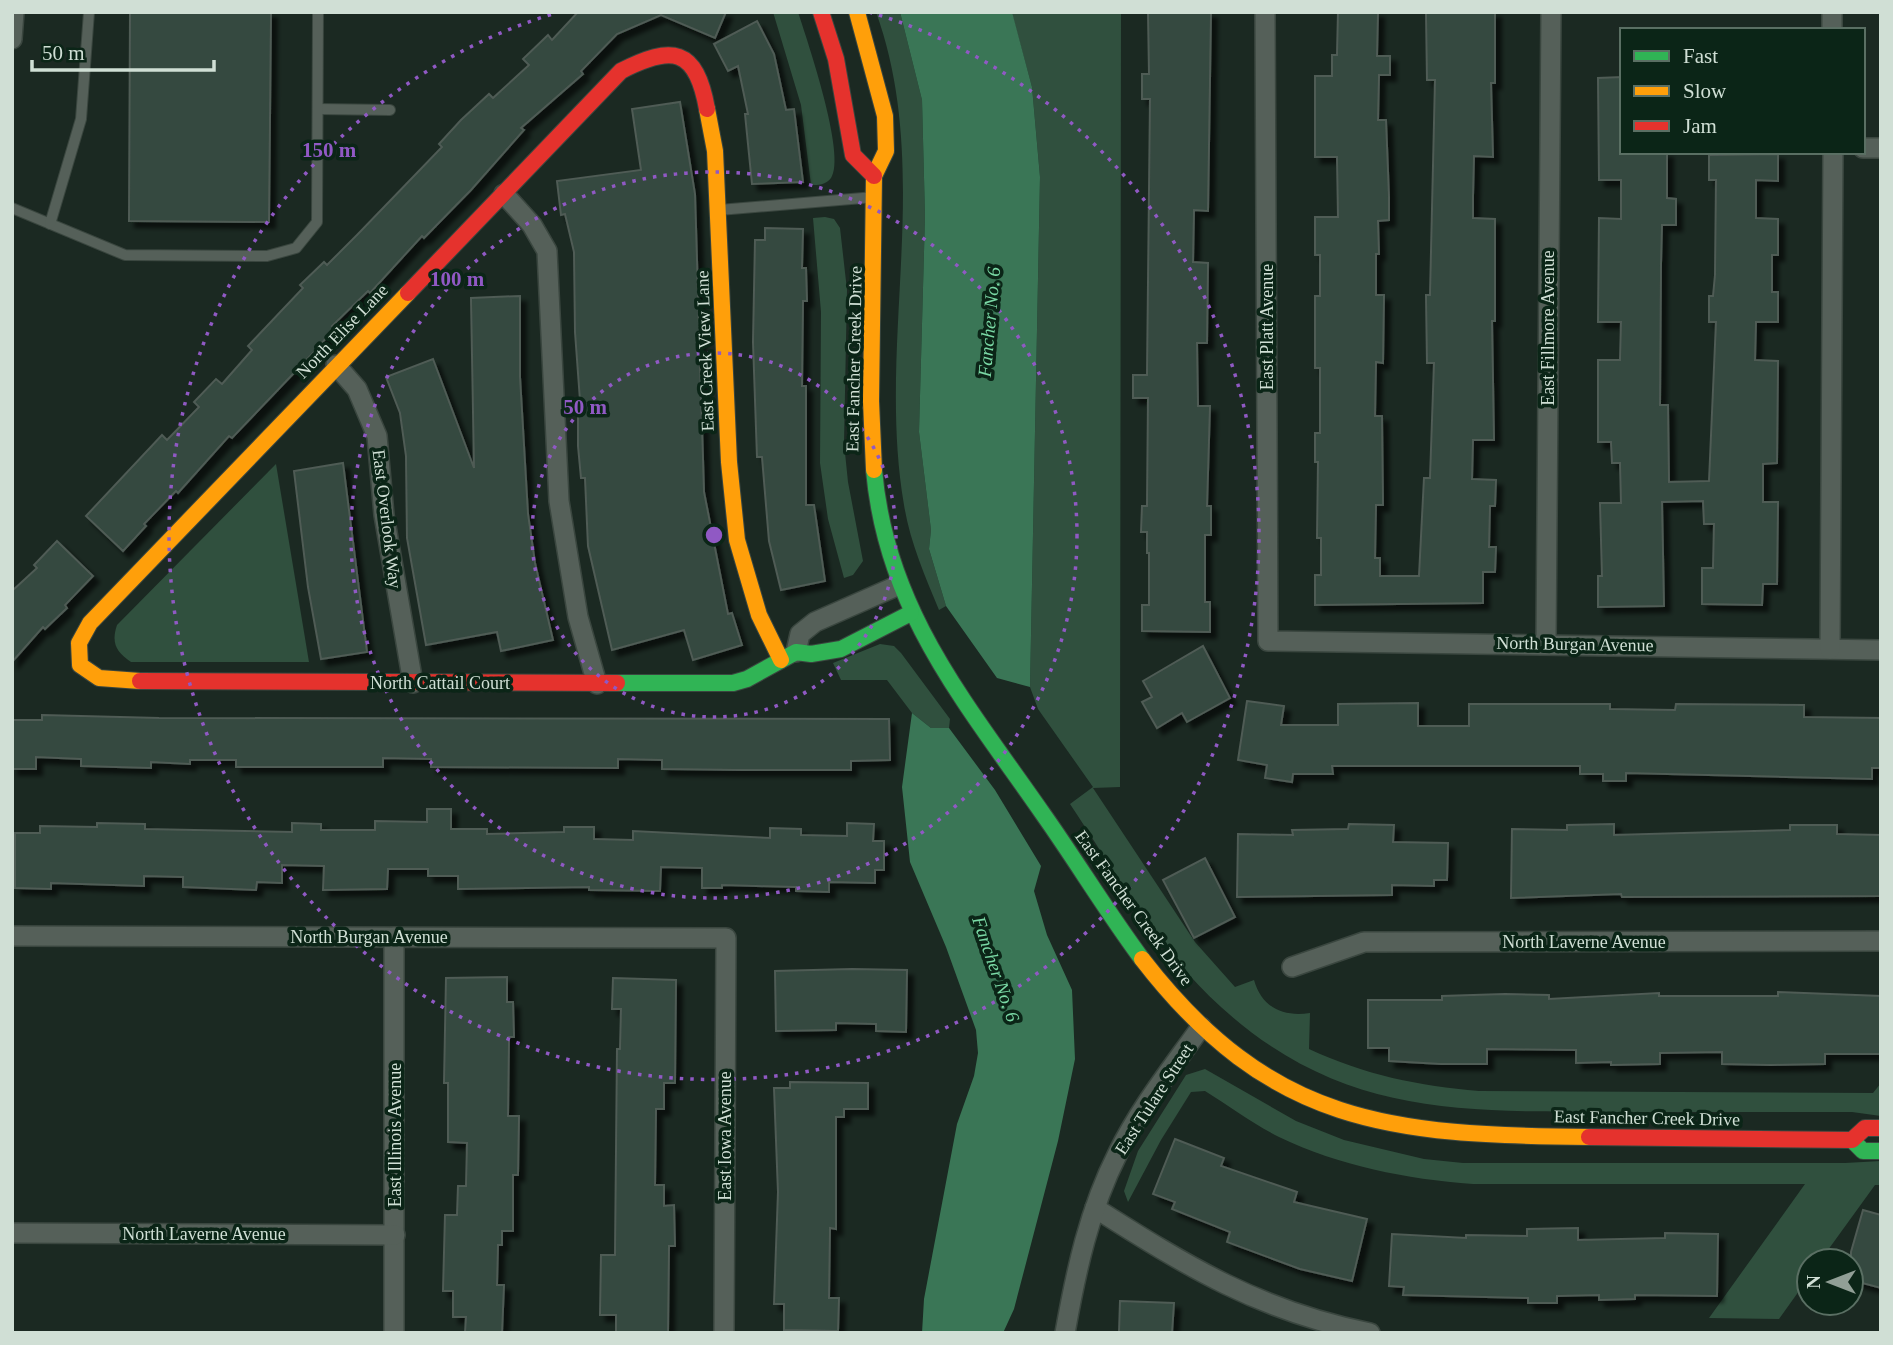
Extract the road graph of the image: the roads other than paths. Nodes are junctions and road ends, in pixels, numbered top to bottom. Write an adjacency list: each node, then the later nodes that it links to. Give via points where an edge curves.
1 (14, 12): 8 (street)
2 (89, 12): 18 (lane, via 81,119)
3 (318, 12): 10 (lane)
4 (821, 12): 13 (street, via 839,71 853,155)
5 (857, 12): 13 (street, via 882,111 886,153)
6 (1265, 12): 22 (street, East Platt Avenue)
7 (1551, 12): 23 (street, East Fillmore Avenue)
8 (12, 40)
9 (666, 54): 14 (street, North Elise Lane, via 650,55 621,71); 17 (street, East Creek View Lane, via 683,58 695,68 705,95 715,151)
10 (318, 109): 11 (lane); 18 (lane, via 317,222 296,248 267,256 125,255)
11 (390, 110)
12 (1833, 154): 24 (street)
13 (874, 176): 15 (street, East Fancher Creek Drive)
14 (504, 194): 19 (street, North Elise Lane); 29 (street, via 532,225 547,251 561,514 578,617)
15 (875, 197): 17 (lane); 20 (street, East Fancher Creek Drive, via 871,444 884,539)
16 (12, 208): 18 (lane)
17 (718, 210): 26 (street, East Creek View Lane, via 737,540 759,615)
18 (50, 224)
19 (336, 365): 27 (street, North Elise Lane, via 90,624 79,643); 28 (street, East Overlook Way, via 357,389 377,436 384,515)
20 (898, 585): 21 (street, East Fancher Creek Drive); 26 (street, North Cattail Court, via 816,622 800,634)
21 (911, 613): 26 (street, North Cattail Court, via 828,653); 35 (street, East Fancher Creek Drive, via 1139,952)
22 (1268, 641): 23 (street, North Burgan Avenue)
23 (1546, 643): 24 (street, North Burgan Avenue)
24 (1830, 649): 25 (street, North Burgan Avenue)
25 (1881, 650)
26 (788, 656): 29 (street, North Cattail Court, via 733,683)
27 (80, 665): 28 (street, North Cattail Court, via 99,678 124,681)
28 (413, 683): 29 (street, North Cattail Court)
29 (597, 684)
30 (12, 936): 31 (street, North Burgan Avenue)
31 (394, 937): 32 (street, North Burgan Avenue); 41 (street, East Illinois Avenue)
32 (726, 938): 43 (street, East Iowa Avenue)
33 (1881, 941): 34 (street, North Laverne Avenue, via 1364,942)
34 (1293, 967)
35 (1201, 1027): 37 (street, East Fancher Creek Drive, via 1264,1076 1344,1112 1401,1126 1491,1136); 39 (street, East Tulare Street, via 1144,1108 1118,1152)
36 (1881, 1128): 37 (street, East Fancher Creek Drive, via 1865,1128)
37 (1852, 1140): 38 (street, East Fancher Creek Drive, via 1863,1151)
38 (1881, 1151)
39 (1094, 1208): 44 (street, East Tulare Street, via 1076,1267); 45 (street, via 1235,1291)
40 (12, 1233): 41 (street, North Laverne Avenue)
41 (395, 1235): 42 (street, East Illinois Avenue)
42 (394, 1333)
43 (724, 1333)
44 (1065, 1333)
45 (1370, 1333)

